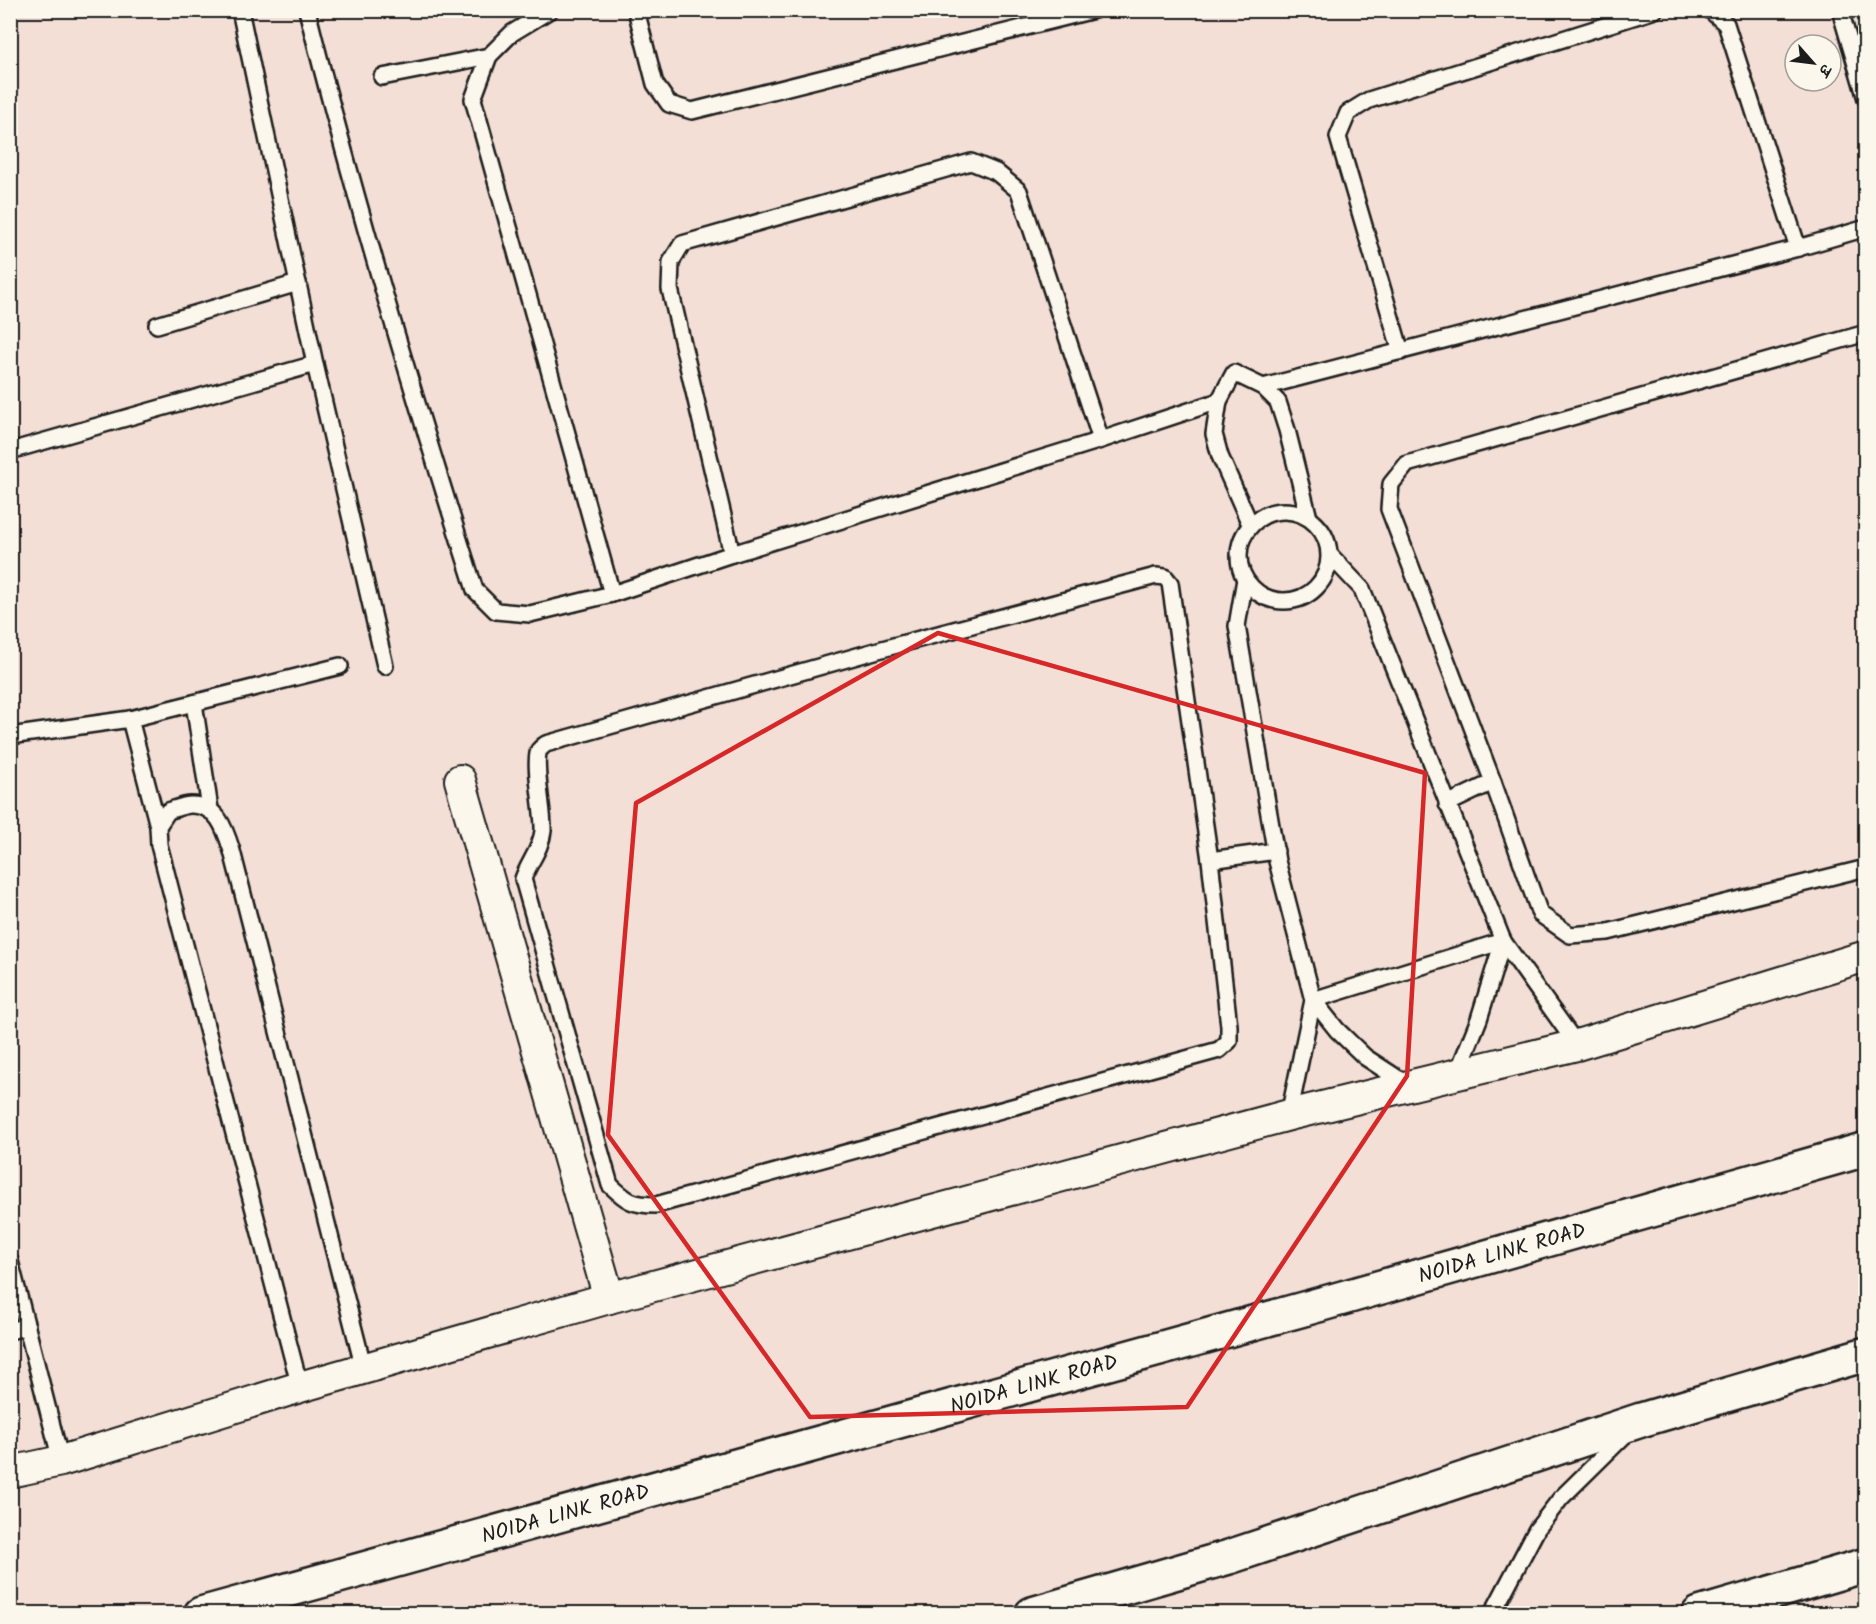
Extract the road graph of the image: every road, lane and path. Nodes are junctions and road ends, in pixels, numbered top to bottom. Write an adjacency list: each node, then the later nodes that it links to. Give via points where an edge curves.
1 (240, 10): 14 (lane)
2 (307, 10): 28 (lane, via 414,399 475,590 496,611 530,614)
3 (550, 10): 9 (lane, via 512,33)
4 (636, 10): 5 (lane, via 655,84 669,104 692,111)
5 (1094, 10)
6 (1655, 10): 17 (lane, via 1369,100 1348,113 1338,137)
7 (1710, 10): 13 (lane, via 1726,24)
8 (1839, 10): 11 (lane)
9 (489, 56): 10 (lane); 28 (lane, via 473,99)
10 (382, 77)
11 (1866, 99)
12 (1866, 228): 13 (lane)
13 (1798, 248): 17 (lane)
14 (298, 282): 15 (lane); 18 (lane)
15 (157, 325)
16 (1866, 333): 35 (lane, via 1407,464 1391,484 1389,509)
17 (1401, 352): 19 (lane)
18 (315, 364): 22 (lane); 30 (lane)
19 (1263, 387): 20 (lane, via 1234,373); 23 (lane, via 1278,402)
20 (1219, 401): 21 (lane); 24 (lane, via 1214,434)
21 (1101, 440): 25 (lane); 25 (lane, via 1019,191 996,172 971,162 682,244 671,262 670,289)
22 (10, 451)
23 (1309, 518): 24 (lane, via 1280,512); 26 (lane, via 1320,527)
24 (1250, 524): 27 (lane, via 1240,551)
25 (732, 554): 28 (lane)
26 (1330, 555): 27 (lane, via 1322,584 1297,601 1267,599); 36 (lane, via 1362,589)
27 (1245, 579): 39 (lane, via 1237,626)
28 (612, 594)
29 (340, 666): 31 (lane)
30 (385, 666)
31 (194, 703): 32 (lane); 37 (lane)
32 (129, 719): 33 (lane); 38 (lane)
33 (10, 736)
34 (460, 780): 51 (street)
35 (1493, 782): 36 (lane); 41 (lane, via 1540,914 1570,935 1608,932)
36 (1447, 804): 42 (lane)
37 (210, 809): 38 (lane, via 191,805 168,811); 55 (lane, via 223,824 232,851)
38 (158, 826): 56 (lane, via 159,845)
39 (1276, 851): 40 (lane); 44 (lane)
40 (1210, 860): 40 (lane, via 1170,583 1165,577 1156,576 546,744 537,760 543,832 523,879 610,1185 637,1205 656,1205 1219,1050 1230,1041)
41 (1866, 868)
42 (1503, 941): 44 (lane); 45 (lane); 46 (lane)
43 (1866, 956): 45 (street)
44 (1313, 1000): 47 (lane, via 1365,1057); 48 (lane)
45 (1576, 1046): 46 (street)
46 (1457, 1074): 47 (street)
47 (1409, 1086): 48 (street)
48 (1289, 1115): 51 (street)
49 (1866, 1149): 61 (main road, NOIDA LINK ROAD)
50 (10, 1261): 52 (lane)
51 (609, 1298): 55 (street)
52 (27, 1326): 53 (lane); 58 (lane)
53 (10, 1330)
54 (1866, 1354): 57 (main road)
55 (364, 1369): 56 (street)
56 (300, 1387): 58 (street)
57 (1641, 1420): 62 (main road, via 1229,1557); 63 (lane, via 1561,1498 1537,1529)
58 (61, 1461): 59 (street)
59 (10, 1472)
60 (1866, 1565): 64 (main road)
61 (201, 1614)
62 (1032, 1614)
63 (1492, 1614)
64 (1699, 1614)

